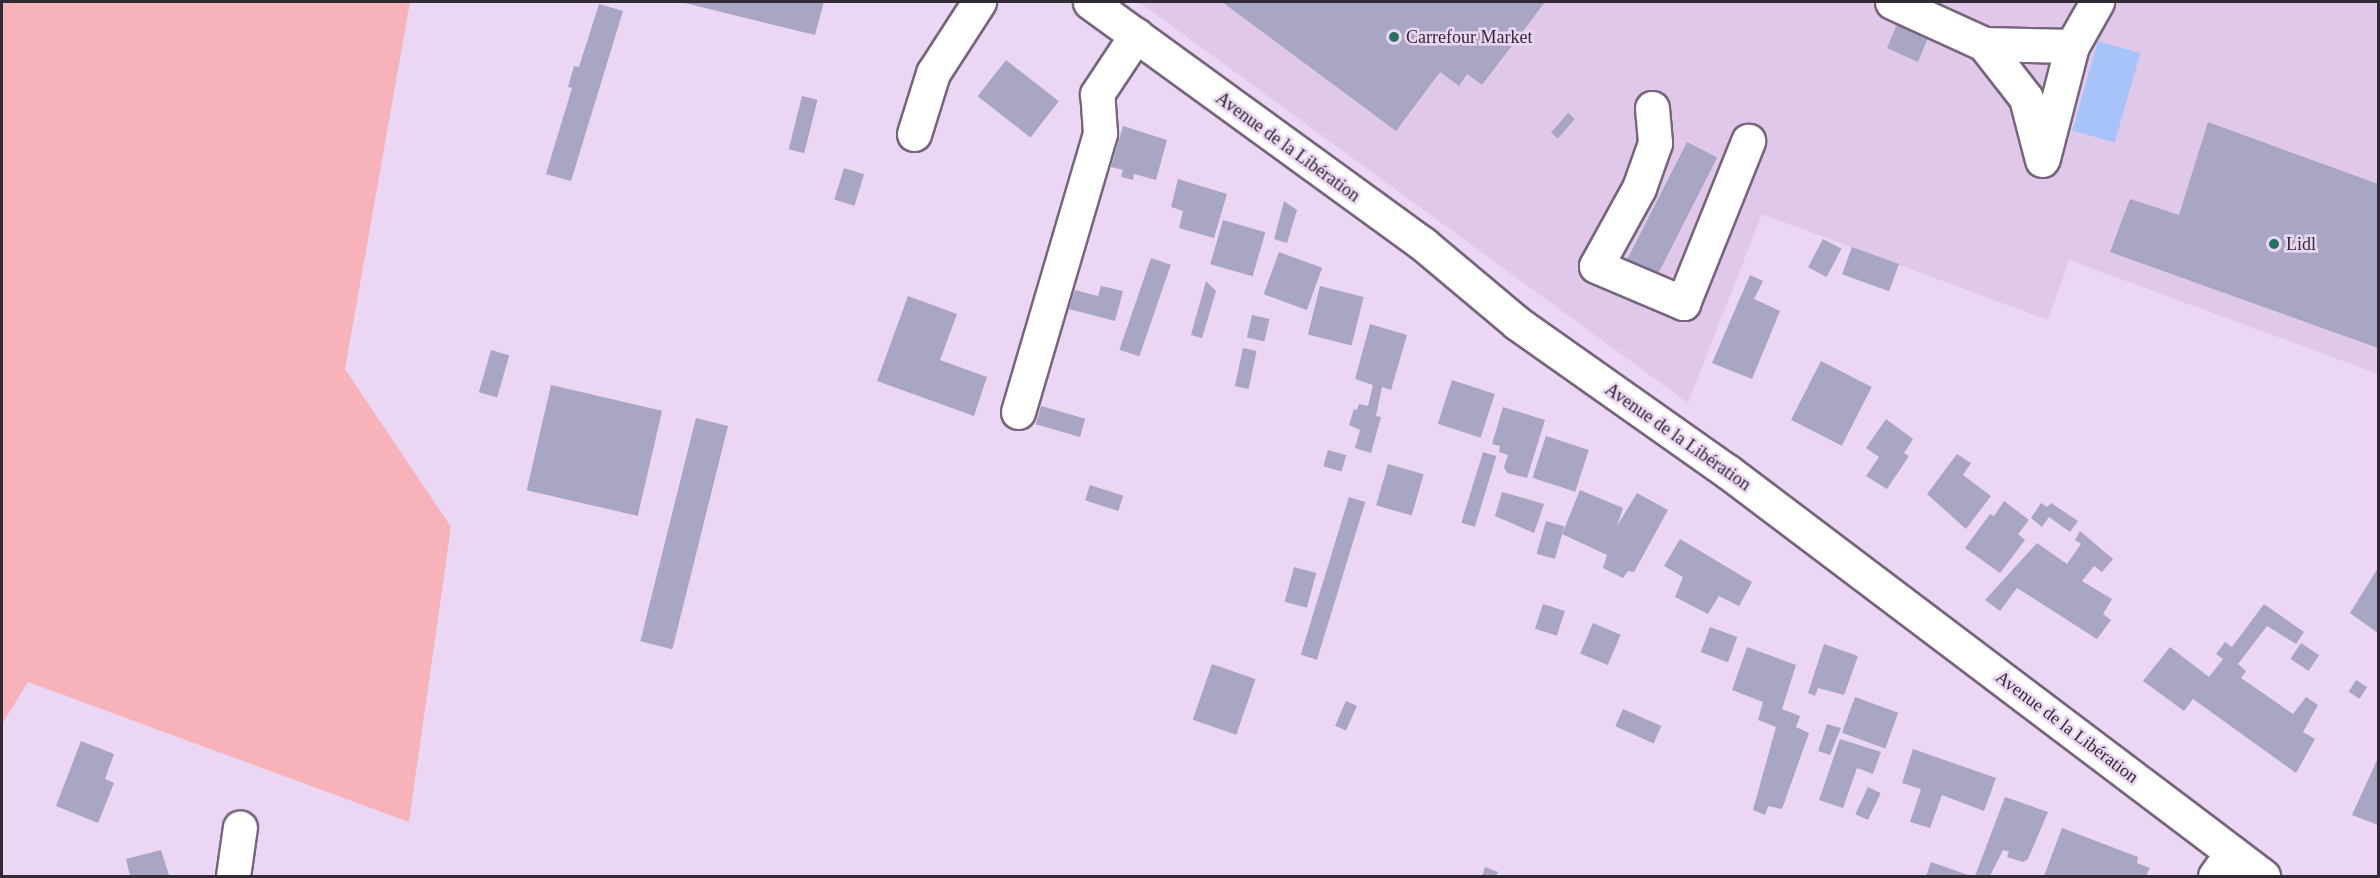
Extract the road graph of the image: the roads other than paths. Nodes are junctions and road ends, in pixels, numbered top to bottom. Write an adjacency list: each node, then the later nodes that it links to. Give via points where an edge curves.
1 (979, 2): 9 (street, via 933,73)
2 (1090, 2): 5 (street, Avenue de la Libération)
3 (1892, 2): 6 (street)
4 (2097, 2): 7 (street)
5 (1136, 35): 11 (street, via 1097,94 1100,133); 13 (street, Avenue de la Libération, via 1423,244 1517,323 1727,471)
6 (1984, 44): 7 (street); 7 (street, via 2026,98 2042,160)
7 (2072, 46)
8 (1652, 108): 10 (street, via 1655,143 1639,188 1596,266 1683,303)
9 (914, 134)
10 (1748, 141)
11 (1018, 412)
12 (240, 826): 14 (street)
13 (2224, 865): 15 (street, Avenue de la Libération)
14 (233, 876)
15 (2263, 876)

